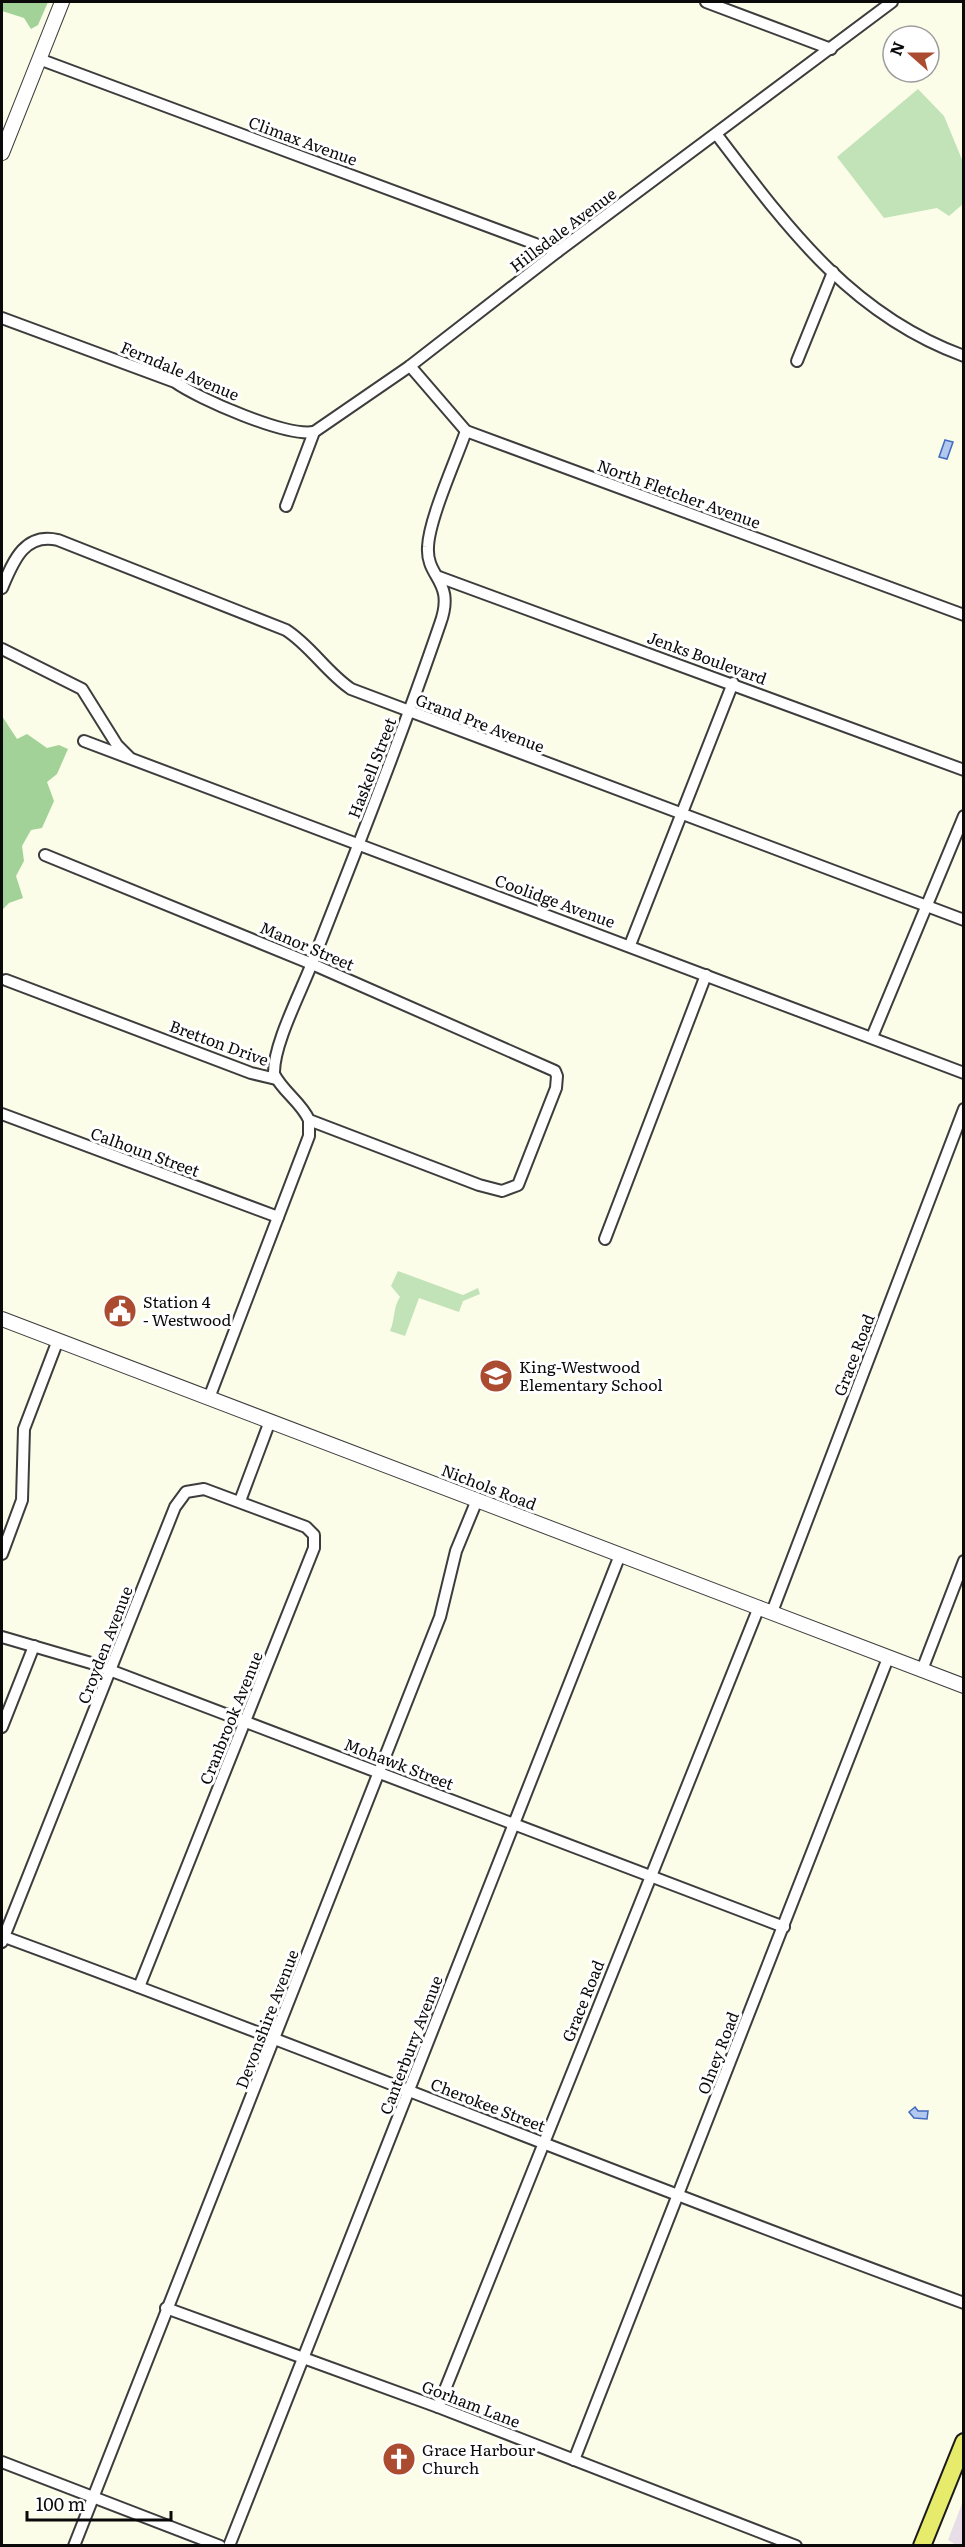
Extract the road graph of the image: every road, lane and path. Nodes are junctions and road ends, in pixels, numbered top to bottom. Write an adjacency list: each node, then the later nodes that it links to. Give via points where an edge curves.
1 (63, 2): 5 (street)
2 (706, 2): 4 (street)
3 (892, 2): 4 (street, Hillsdale Avenue)
4 (831, 49): 6 (street, Hillsdale Avenue)
5 (39, 59): 7 (street); 8 (street, Climax Avenue)
6 (717, 135): 8 (street, Hillsdale Avenue); 9 (street, via 794,232)
7 (2, 153)
8 (557, 252): 13 (street, Hillsdale Avenue)
9 (833, 272): 11 (street, via 893,323); 12 (street)
10 (2, 318): 15 (street, Ferndale Avenue, via 175,382 194,395 288,431)
11 (963, 356)
12 (797, 361)
13 (410, 366): 14 (street, North Fletcher Avenue); 15 (street, Hillsdale Avenue)
14 (466, 431): 17 (street, Haskell Street, via 428,548); 19 (street, North Fletcher Avenue)
15 (314, 432): 16 (street)
16 (286, 507)
17 (439, 577): 21 (street, Jenks Boulevard); 22 (street, Haskell Street, via 445,591 445,611)
18 (2, 588): 22 (street, Grand Pre Avenue, via 22,548 34,541 58,540 286,630 351,689)
19 (963, 615)
20 (2, 649): 24 (street, via 82,689 117,745)
21 (733, 683): 25 (street, Jenks Boulevard); 26 (street)
22 (410, 713): 26 (street, Grand Pre Avenue); 28 (street, Haskell Street)
23 (84, 741): 24 (street, Coolidge Avenue)
24 (135, 762): 28 (street, Coolidge Avenue)
25 (963, 770)
26 (681, 815): 30 (street, Grand Pre Avenue); 32 (street)
27 (963, 816): 30 (street)
28 (358, 844): 32 (street, Coolidge Avenue); 33 (street, Haskell Street)
29 (45, 855): 33 (street, Manor Street)
30 (925, 906): 31 (street, Grand Pre Avenue); 36 (street)
31 (963, 920)
32 (630, 945): 34 (street, Coolidge Avenue)
33 (312, 964): 38 (street, Haskell Street, via 275,1059); 41 (street, Manor Street, via 555,1071 557,1076 522,1178 506,1191 479,1185)
34 (706, 975): 36 (street, Coolidge Avenue); 43 (street)
35 (6, 980): 38 (street, Bretton Drive)
36 (872, 1037): 37 (street, Coolidge Avenue)
37 (963, 1072)
38 (276, 1079): 41 (street, Bretton Drive)
39 (963, 1109): 53 (street, Grace Road)
40 (2, 1114): 42 (street, Calhoun Street)
41 (309, 1120): 42 (street, via 309,1136)
42 (278, 1217): 46 (street)
43 (605, 1239)
44 (2, 1319): 45 (street, Nichols Road)
45 (58, 1340): 46 (street, Nichols Road); 50 (street, via 24,1429 23,1490)
46 (209, 1398): 47 (street, Nichols Road)
47 (270, 1421): 48 (street, Nichols Road); 49 (street)
48 (477, 1500): 51 (street, Nichols Road); 62 (street, Devonshire Avenue, via 456,1551 440,1617)
49 (240, 1501): 58 (street, Croyden Avenue, via 197,1488 179,1500); 60 (street, Cranbrook Avenue, via 306,1527 314,1535 311,1556)
50 (2, 1554)
51 (620, 1555): 53 (street, Nichols Road); 63 (street, Canterbury Avenue)
52 (963, 1561): 57 (street)
53 (765, 1609): 56 (street, Nichols Road); 64 (street, Grace Road)
54 (2, 1637): 55 (street, Mohawk Street)
55 (34, 1646): 58 (street, Mohawk Street); 61 (street)
56 (888, 1658): 57 (street, Nichols Road); 65 (street, Olney Road)
57 (922, 1670): 59 (street, Nichols Road)
58 (112, 1671): 60 (street, Mohawk Street); 66 (street, Croyden Avenue)
59 (963, 1686)
60 (246, 1722): 62 (street, Mohawk Street); 67 (street, Cranbrook Avenue)
61 (2, 1727)
62 (378, 1772): 63 (street, Mohawk Street); 68 (street, Devonshire Avenue)
63 (513, 1825): 64 (street, Mohawk Street); 69 (street, Canterbury Avenue)
64 (649, 1875): 65 (street, Mohawk Street); 70 (street, Grace Road)
65 (784, 1927): 71 (street, Olney Road)
66 (2, 1938): 67 (street, Cherokee Street)
67 (140, 1987): 68 (street, Cherokee Street)
68 (275, 2040): 69 (street, Cherokee Street); 73 (street, Devonshire Avenue)
69 (409, 2091): 70 (street, Cherokee Street); 74 (street, Canterbury Avenue)
70 (543, 2142): 71 (street, Cherokee Street); 75 (street, Grace Road)
71 (678, 2197): 72 (street, Cherokee Street); 77 (street, Olney Road)
72 (963, 2303)
73 (166, 2308): 74 (street, Gorham Lane); 79 (street, Devonshire Avenue)
74 (302, 2359): 75 (street, Gorham Lane); 82 (street, Canterbury Avenue)
75 (438, 2407): 77 (street, Gorham Lane)
76 (963, 2442): 84 (main road)
77 (574, 2460): 83 (street, Gorham Lane)
78 (2, 2462): 79 (street)
79 (93, 2497): 80 (street, Devonshire Avenue); 81 (street)
80 (74, 2546)
81 (220, 2546)
82 (229, 2546)
83 (796, 2546)
84 (922, 2546)

